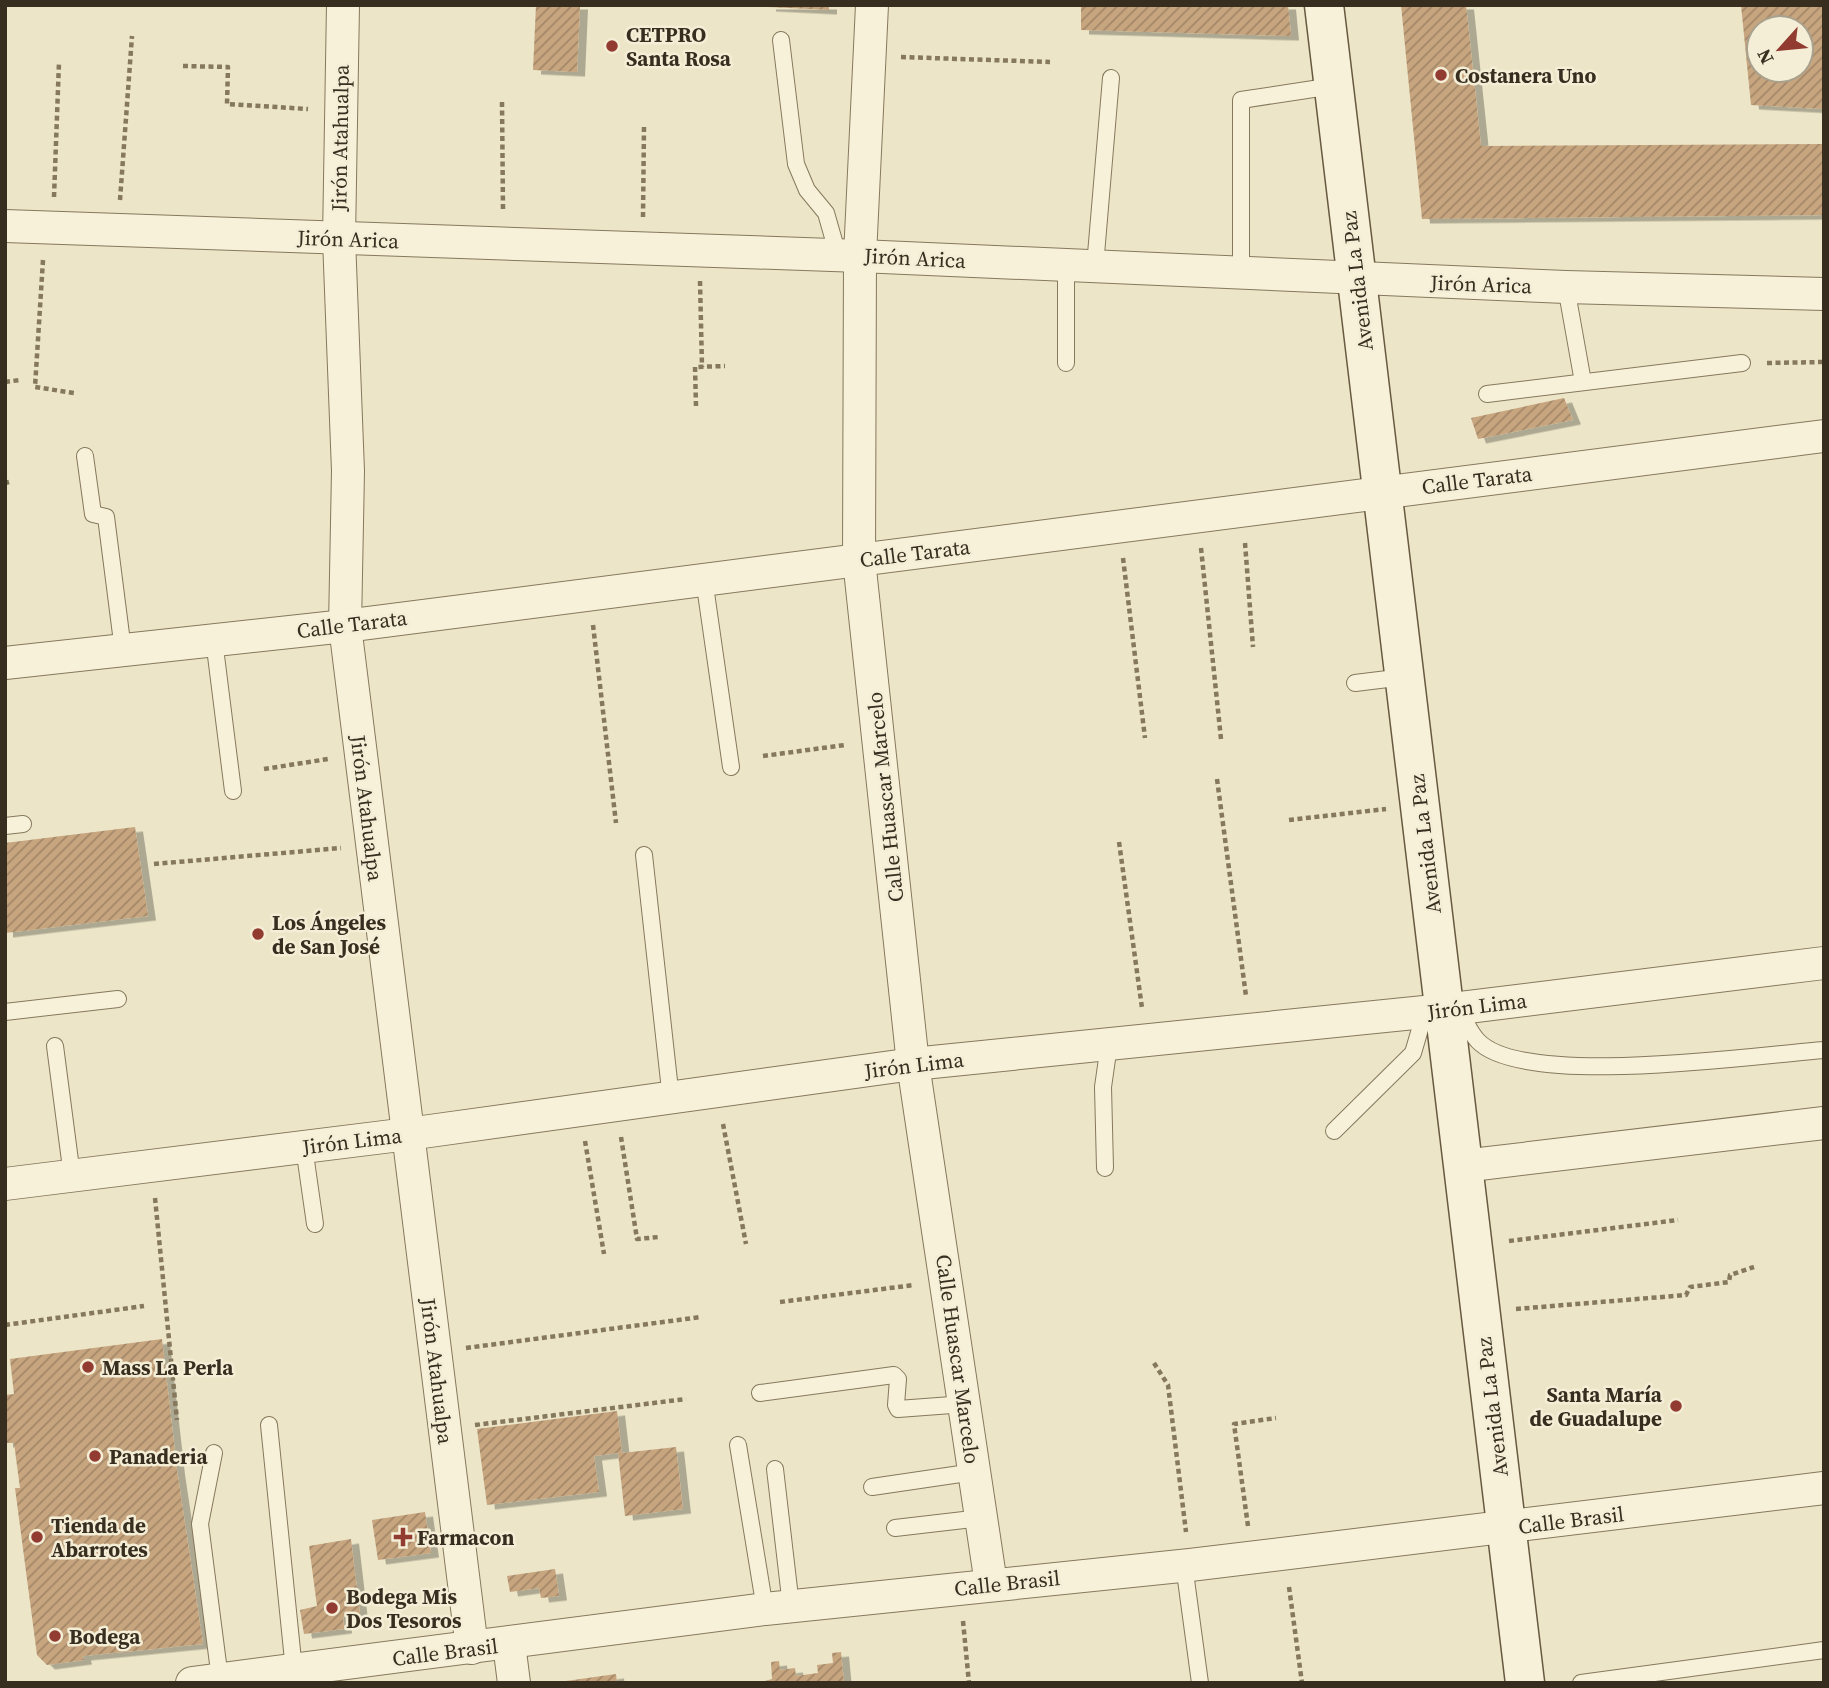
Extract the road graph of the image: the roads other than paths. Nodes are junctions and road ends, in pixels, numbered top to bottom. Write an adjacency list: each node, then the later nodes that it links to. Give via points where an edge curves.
1 (343, 5): 8 (street, Jirón Atahualpa)
2 (872, 5): 9 (street, Calle Huascar Marcelo)
3 (1324, 5): 6 (street, Avenida La Paz)
4 (780, 40): 9 (lane, via 796,164 807,190)
5 (1111, 78): 10 (lane)
6 (1333, 86): 11 (lane, via 1241,100); 12 (street, Avenida La Paz)
7 (5, 226): 8 (street, Jirón Arica)
8 (339, 239): 9 (street, Jirón Arica); 24 (street, Jirón Atahualpa, via 348,471)
9 (849, 255): 10 (street, Jirón Arica); 22 (street, Calle Huascar Marcelo)
10 (1081, 265): 11 (street, Jirón Arica); 15 (lane)
11 (1241, 272): 12 (street, Jirón Arica)
12 (1356, 279): 13 (street, Jirón Arica); 21 (street, Avenida La Paz)
13 (1566, 287): 14 (street, Jirón Arica); 17 (lane)
14 (1824, 294)
15 (1066, 363)
16 (1742, 363): 17 (lane)
17 (1583, 382): 18 (lane)
18 (1487, 394)
19 (1824, 436): 21 (street, Calle Tarata)
20 (85, 456): 26 (lane, via 93,514 106,517)
21 (1382, 492): 22 (street, Calle Tarata); 28 (street, Avenida La Paz)
22 (859, 560): 23 (street, Calle Tarata); 42 (street, Calle Huascar Marcelo)
23 (704, 579): 24 (street, Calle Tarata); 30 (lane)
24 (345, 626): 25 (street, Calle Tarata); 46 (street, Jirón Atahualpa)
25 (214, 640): 26 (street, Calle Tarata); 31 (lane)
26 (123, 650): 27 (street, Calle Tarata)
27 (5, 663)
28 (1404, 677): 29 (lane); 37 (street, Avenida La Paz)
29 (1355, 684)
30 (731, 767)
31 (233, 791)
32 (23, 824): 33 (lane)
33 (5, 826)
34 (644, 855): 43 (lane)
35 (1824, 963): 37 (street, Jirón Lima)
36 (118, 999): 38 (lane)
37 (1443, 1010): 39 (street, Jirón Lima); 41 (lane, via 1478,1042 1511,1059 1585,1068); 45 (lane, via 1413,1053); 48 (street, Avenida La Paz)
38 (5, 1012)
39 (1109, 1045): 42 (street, Jirón Lima); 49 (lane, via 1103,1087)
40 (55, 1046): 50 (lane)
41 (1824, 1050)
42 (913, 1064): 43 (street, Jirón Lima); 54 (street, Calle Huascar Marcelo)
43 (671, 1099): 46 (street, Jirón Lima)
44 (1824, 1123): 48 (street)
45 (1334, 1131)
46 (408, 1134): 47 (street, Jirón Lima); 69 (street, Jirón Atahualpa)
47 (304, 1147): 50 (street, Jirón Lima); 52 (lane)
48 (1463, 1166): 64 (street, Avenida La Paz)
49 (1105, 1168)
50 (72, 1176): 51 (street, Jirón Lima)
51 (5, 1184)
52 (315, 1224)
53 (760, 1393): 54 (lane, via 894,1375 898,1379 898,1409)
54 (965, 1404): 59 (street, Calle Huascar Marcelo)
55 (269, 1425): 71 (lane)
56 (738, 1445): 67 (lane)
57 (214, 1453): 72 (lane, via 200,1524)
58 (775, 1469): 67 (lane)
59 (974, 1472): 60 (lane); 62 (street, Calle Huascar Marcelo)
60 (872, 1487)
61 (1824, 1488): 64 (street, Calle Brasil)
62 (981, 1518): 63 (lane); 66 (street, Calle Huascar Marcelo)
63 (895, 1528)
64 (1506, 1528): 65 (street, Calle Brasil); 75 (street, Avenida La Paz)
65 (1187, 1565): 66 (street, Calle Brasil); 74 (lane)
66 (977, 1585): 67 (street, Calle Brasil)
67 (778, 1608): 68 (street, Calle Brasil)
68 (509, 1644): 69 (street, Calle Brasil); 73 (street)
69 (472, 1648): 71 (street, Calle Brasil)
70 (1824, 1650): 76 (lane)
71 (294, 1670): 72 (street, Calle Brasil)
72 (206, 1681)
73 (514, 1683)
74 (1200, 1683)
75 (1525, 1683)
76 (1581, 1683)

